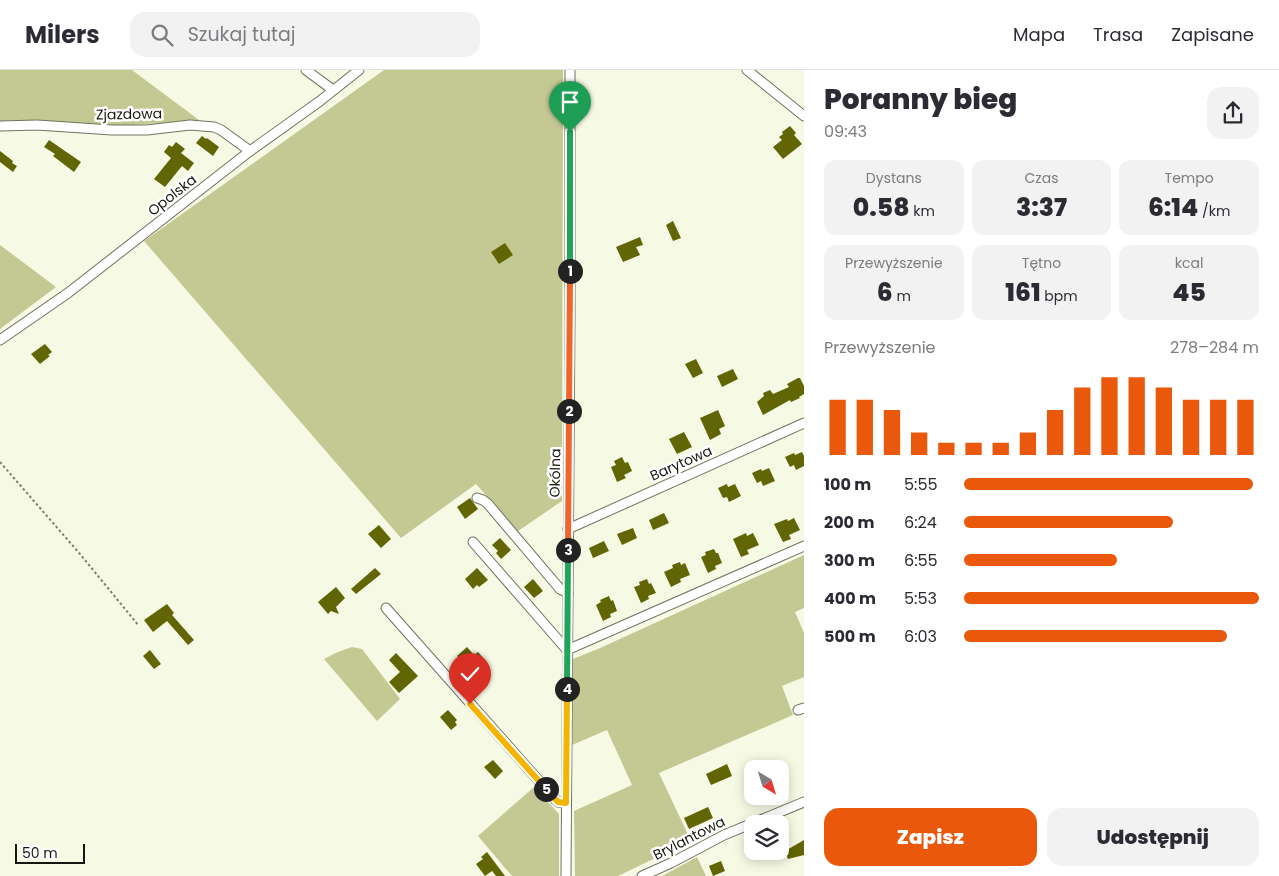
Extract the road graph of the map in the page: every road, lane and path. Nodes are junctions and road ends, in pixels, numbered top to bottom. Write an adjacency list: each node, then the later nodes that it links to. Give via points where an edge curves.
1 (306, 70): 5 (street)
2 (360, 70): 5 (street, Opolska)
3 (570, 70): 13 (street, Okólna)
4 (747, 70): 6 (street)
5 (333, 90): 8 (street, Opolska)
6 (804, 116)
7 (0, 126): 8 (street, Zjazdowa, via 112,130 190,125 214,127)
8 (250, 151): 9 (street, Opolska, via 68,293)
9 (0, 340)
10 (804, 423): 13 (street, Barytowa)
11 (0, 462): 18 (path)
12 (477, 498): 16 (street, via 488,504 560,589)
13 (568, 529): 16 (street, Okólna)
14 (473, 542): 19 (street)
15 (804, 546): 19 (street)
16 (568, 593): 19 (street, Okólna)
17 (386, 608): 21 (street, via 555,799)
18 (138, 626)
19 (567, 650): 21 (street, Okólna)
20 (804, 802): 23 (street, Brylantowa, via 724,835)
21 (566, 803): 22 (street, Okólna)
22 (566, 876)
23 (642, 876)

